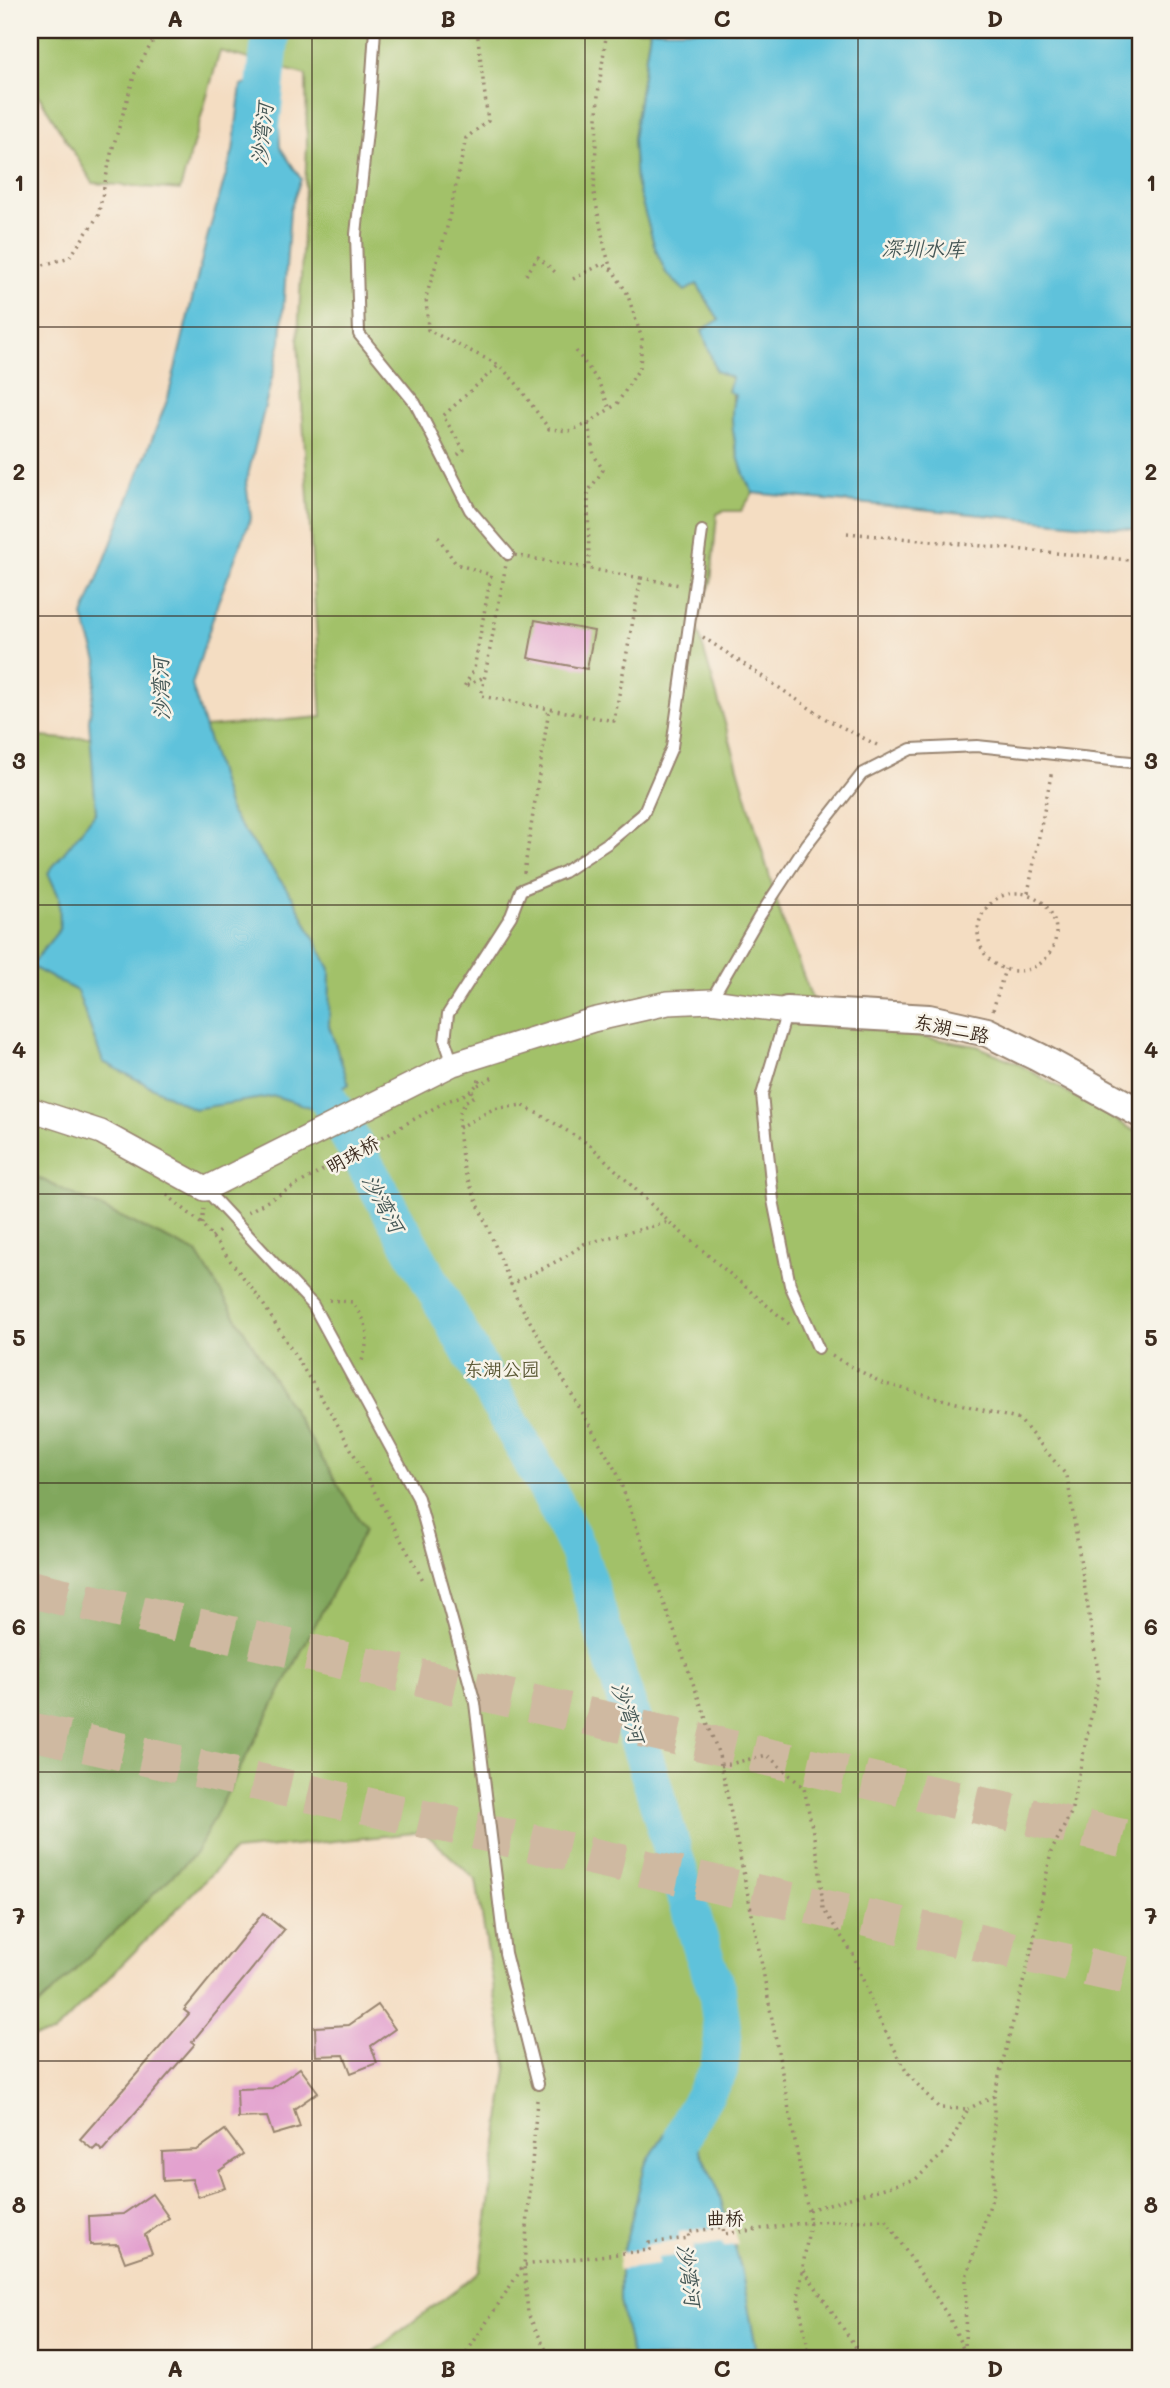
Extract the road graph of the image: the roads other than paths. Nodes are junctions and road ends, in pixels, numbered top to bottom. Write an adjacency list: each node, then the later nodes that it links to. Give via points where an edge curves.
1 (375, 30): 3 (lane, via 356,234 359,334 415,403 470,510)
2 (702, 531): 7 (lane, via 671,747 643,814 564,872 521,890 511,916 448,1014 445,1041)
3 (508, 554)
4 (1140, 763): 5 (lane, via 977,746 911,749 862,775 807,844)
5 (710, 1001): 6 (street, 明珠桥); 7 (street, 明珠桥, via 668,1003 593,1020)
6 (787, 1012): 9 (street, 东湖二路, via 929,1019 987,1032); 11 (lane, via 762,1095 773,1200 790,1286)
7 (453, 1064): 10 (street, 明珠桥)
8 (30, 1109): 10 (street, via 101,1132)
9 (1140, 1113)
10 (205, 1189): 12 (lane, via 310,1302 418,1498 475,1703 505,1952)
11 (818, 1348)
12 (538, 2084)

